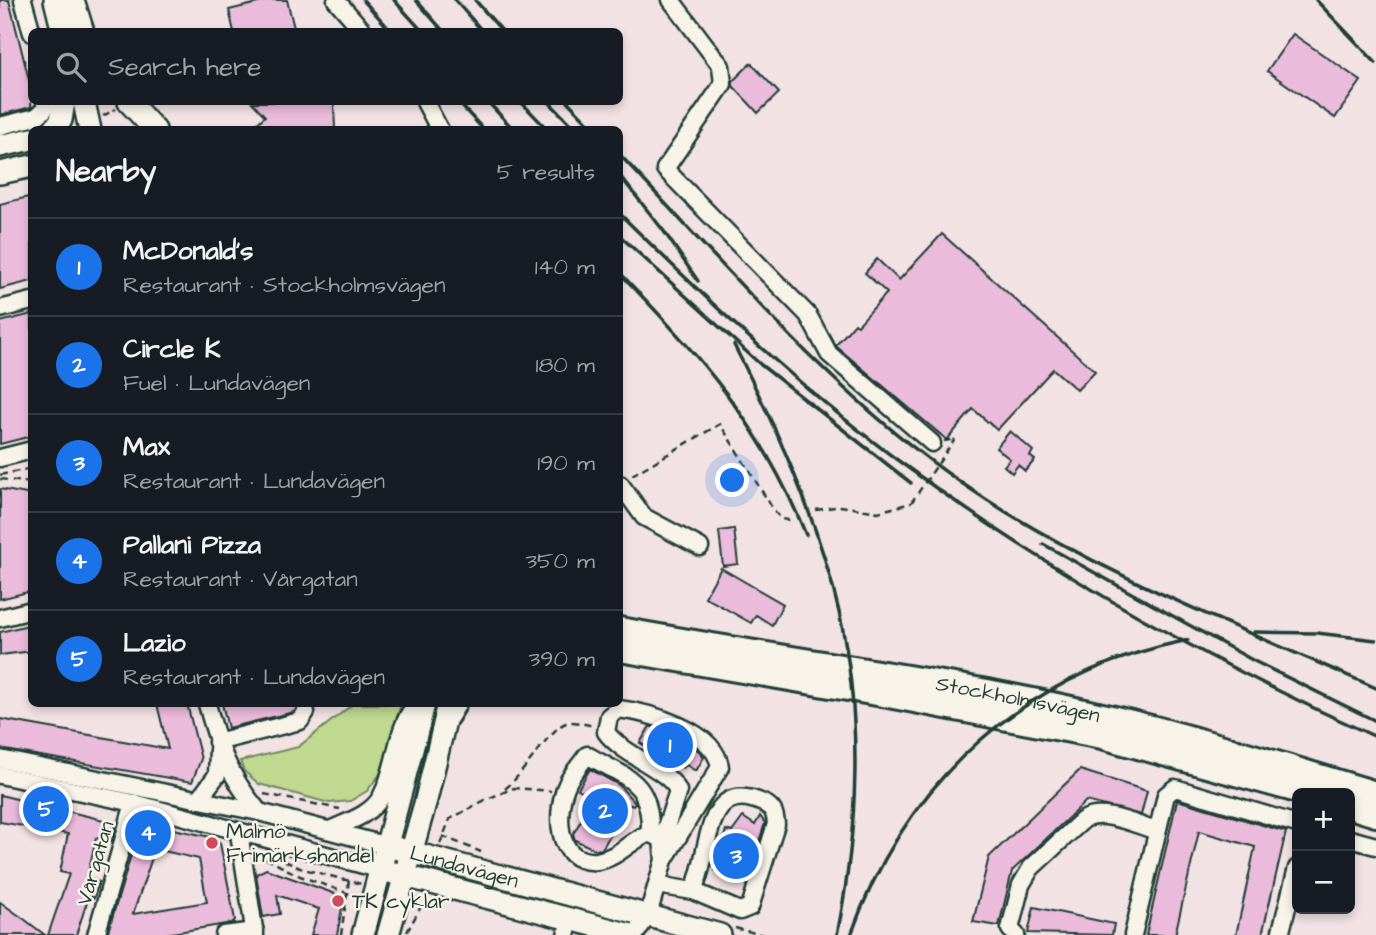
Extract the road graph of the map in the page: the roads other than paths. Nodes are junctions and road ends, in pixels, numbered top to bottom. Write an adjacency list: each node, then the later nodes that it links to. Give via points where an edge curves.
1 (23, 0): 6 (street)
2 (55, 0): 7 (main road)
3 (73, 0): 8 (main road)
4 (336, 0): 9 (street)
5 (671, 0): 29 (street, via 712,51 721,66 723,83 666,169 808,315 829,354)
6 (31, 28)
7 (62, 28)
8 (82, 28)
9 (356, 28)
10 (64, 105): 15 (main road, via 61,120)
11 (85, 105): 16 (main road)
12 (97, 105): 17 (main road)
13 (132, 105): 18 (main road)
14 (427, 105): 19 (street)
15 (48, 114): 20 (street)
16 (92, 126)
17 (94, 126)
18 (151, 126)
19 (438, 126)
20 (0, 127)
21 (28, 139): 22 (main road)
22 (0, 146)
23 (28, 158): 24 (main road)
24 (0, 164)
25 (28, 167): 26 (main road)
26 (0, 173)
27 (28, 302): 28 (street)
28 (0, 309)
29 (932, 443)
30 (28, 451): 31 (street)
31 (0, 458)
32 (624, 480): 33 (street, via 644,517)
33 (700, 547)
34 (28, 611): 35 (street)
35 (0, 618)
36 (623, 620): 38 (highway, Stockholmsvägen)
37 (623, 631): 38 (highway, Stockholmsvägen)
38 (653, 636): 49 (highway, Stockholmsvägen, via 874,672 1110,718)
39 (623, 650): 48 (highway, Stockholmsvägen, via 1089,733)
40 (208, 707): 45 (street)
41 (413, 707): 56 (street, via 405,717 381,797 368,811)
42 (423, 707): 61 (main road)
43 (449, 707): 63 (main road)
44 (306, 712): 45 (street, via 300,721)
45 (218, 745): 50 (street, via 217,775); 53 (street, via 236,784)
46 (0, 759): 50 (street, Lundavägen)
47 (0, 775): 51 (street, Lundavägen)
48 (1292, 788)
49 (1376, 794)
50 (199, 799): 53 (street, Lundavägen)
51 (134, 803): 58 (street, Lundavägen); 72 (street, Vårgatan)
52 (1355, 808): 54 (highway)
53 (259, 811): 56 (street, Lundavägen)
54 (1376, 814)
55 (1292, 822): 57 (street, via 1181,788 1166,795)
56 (330, 830): 61 (street, Lundavägen)
57 (1157, 831): 78 (street, via 1101,815 1083,820 1031,868 1021,885 1010,929); 79 (street)
58 (239, 837): 64 (street, Lundavägen); 71 (street)
59 (663, 837): 59 (street, via 646,794 587,755 564,794 559,828 566,848 595,861); 59 (street, via 677,798 676,785 610,738 604,728 613,712 643,712 662,718 714,751 720,767 716,775); 66 (street, via 664,860)
60 (1355, 840): 62 (street)
61 (388, 846): 63 (main road, Lundavägen); 64 (main road)
62 (1376, 846)
63 (412, 852): 65 (main road); 69 (main road, Lundavägen)
64 (382, 870): 65 (main road, Lundavägen); 74 (main road, via 367,893)
65 (406, 877): 70 (main road, Lundavägen); 75 (main road)
66 (657, 885): 68 (street); 69 (street)
67 (1292, 888): 80 (street)
68 (693, 891): 68 (street, via 740,911 750,906 776,824 769,806 746,797 721,804 713,816)
69 (648, 915): 76 (street); 77 (main road, Lundavägen)
70 (568, 928): 76 (main road, Lundavägen)
71 (255, 933): 73 (street)
72 (96, 935)
73 (223, 935)
74 (363, 935)
75 (388, 935)
76 (633, 935)
77 (720, 935)
78 (1016, 935)
79 (1133, 935)
80 (1280, 935)

